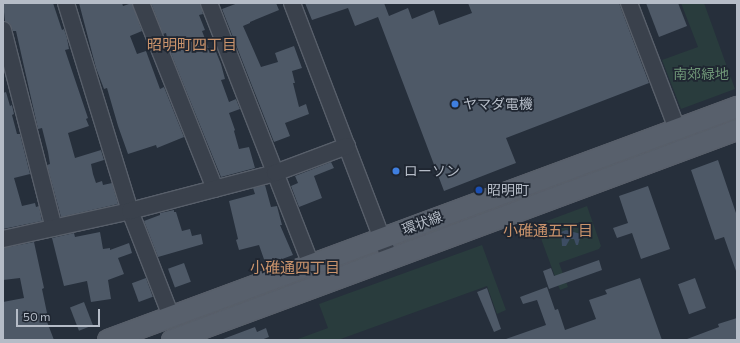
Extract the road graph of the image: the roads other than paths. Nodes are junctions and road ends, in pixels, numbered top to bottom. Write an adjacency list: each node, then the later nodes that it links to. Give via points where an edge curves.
1 (66, 3): 13 (street)
2 (141, 3): 12 (street)
3 (209, 3): 11 (street)
4 (292, 3): 10 (street)
5 (629, 3): 8 (street)
6 (3, 30): 14 (street)
7 (737, 107): 8 (main road, 環状線)
8 (677, 129): 15 (main road, 環状線)
9 (737, 130): 17 (main road, 環状線)
10 (347, 146): 11 (street); 15 (street)
11 (275, 173): 12 (street); 18 (street)
12 (215, 189): 13 (street)
13 (130, 211): 14 (street); 19 (street)
14 (54, 228): 16 (street)
15 (382, 237): 17 (street); 18 (main road, 環状線)
16 (3, 239)
17 (390, 260): 20 (main road, 環状線)
18 (311, 264): 19 (main road, 環状線)
19 (171, 316): 21 (main road, 環状線)
20 (177, 339)
21 (108, 340)

